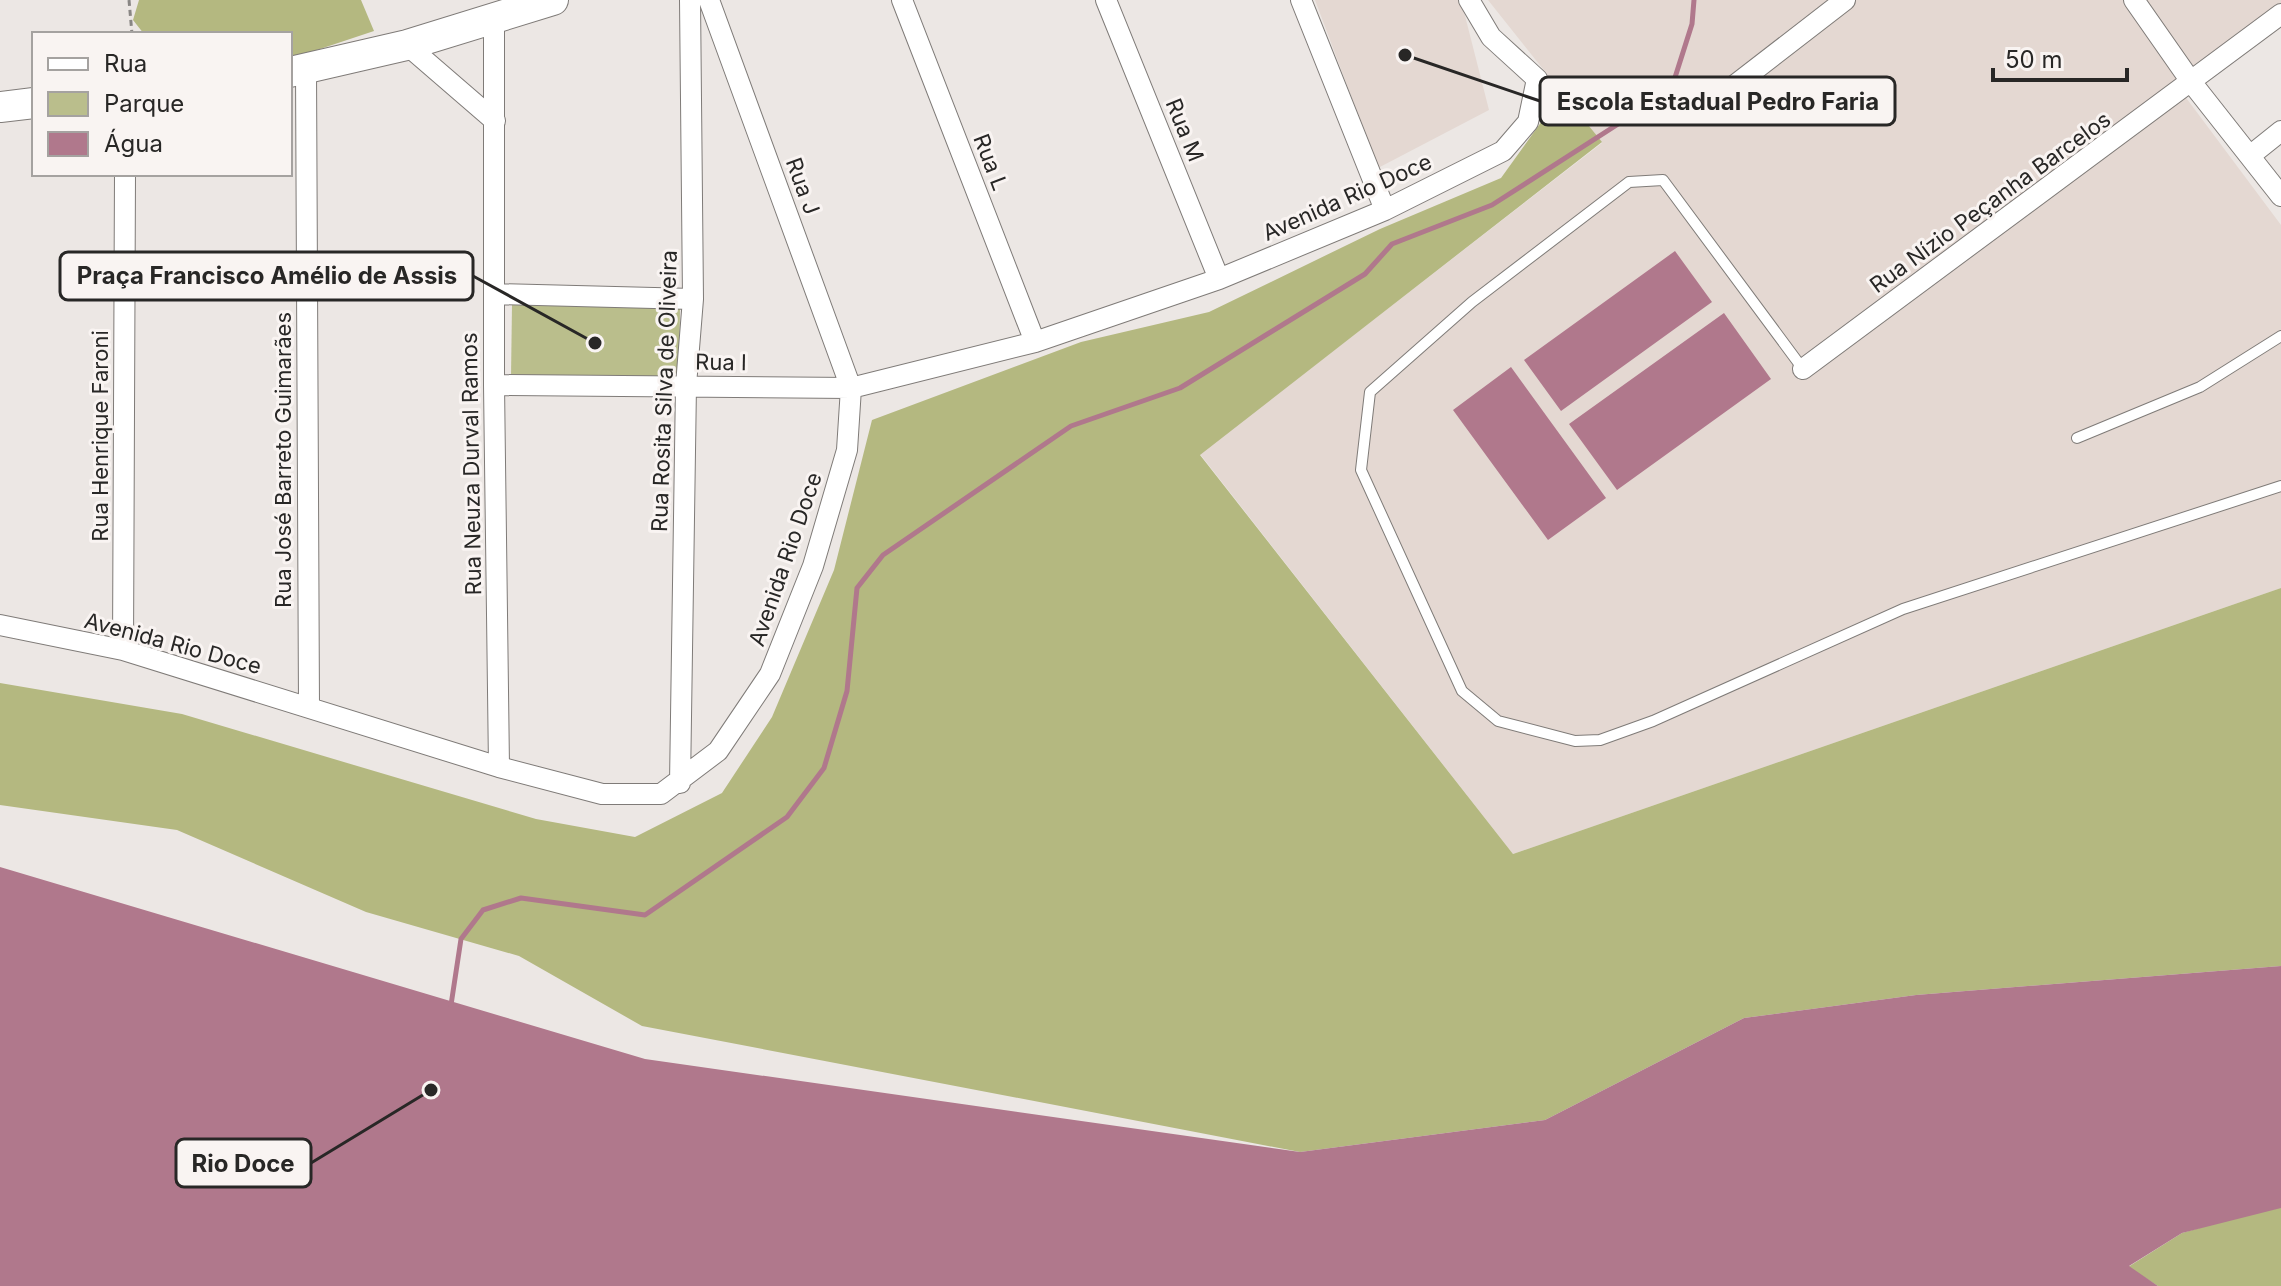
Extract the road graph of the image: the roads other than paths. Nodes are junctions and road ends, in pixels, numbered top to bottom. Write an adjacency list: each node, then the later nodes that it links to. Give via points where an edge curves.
1 (553, 0): 11 (main road)
2 (690, 0): 26 (street, Rua Rosita Silva de Oliveira)
3 (709, 0): 32 (street, Rua J)
4 (902, 0): 28 (street, Rua L)
5 (1106, 0): 24 (street, Rua M)
6 (1301, 0): 23 (street)
7 (1469, 0): 23 (street, Avenida Rio Doce, via 1491,37 1537,79 1528,122 1503,151)
8 (1845, 0): 15 (street)
9 (2134, 0): 14 (street)
10 (2281, 14): 14 (street, Rua Nízio Peçanha Barcelos)
11 (494, 16): 12 (main road); 18 (street, Rua Neuza Durval Ramos)
12 (407, 45): 13 (main road); 18 (street)
13 (298, 71): 37 (street, Rua José Barreto Guimarães)
14 (2192, 83): 20 (street); 29 (street, Rua Nízio Peçanha Barcelos)
15 (1717, 99)
16 (32, 103): 17 (main road)
17 (0, 107)
18 (495, 121): 25 (street, Rua Neuza Durval Ramos)
19 (2281, 131): 20 (street)
20 (2251, 155): 22 (street)
21 (125, 176): 36 (street, Rua Henrique Faroni)
22 (2281, 196)
23 (1385, 210): 24 (street, Avenida Rio Doce)
24 (1219, 279): 28 (street, Avenida Rio Doce)
25 (494, 294): 26 (street); 30 (street, Rua Neuza Durval Ramos)
26 (693, 299): 31 (street, Rua Rosita Silva de Oliveira)
27 (2281, 336): 33 (lane, via 2200,387)
28 (1035, 342): 32 (street, Avenida Rio Doce)
29 (1803, 369): 34 (lane, via 1663,180 1629,182 1472,302 1370,392 1361,470 1462,691 1498,721 1575,741 1600,740 1903,609)
30 (494, 385): 31 (street, Rua I); 38 (street, Rua Neuza Durval Ramos)
31 (686, 385): 32 (street, Rua I); 39 (street, Rua Rosita Silva de Oliveira)
32 (851, 388): 39 (street, Avenida Rio Doce, via 847,450 813,566 770,674 718,751)
33 (2077, 438)
34 (2281, 486)
35 (0, 625): 36 (street, Avenida Rio Doce)
36 (123, 650): 37 (street, Avenida Rio Doce)
37 (309, 706): 38 (street, Avenida Rio Doce)
38 (499, 767): 39 (street, Avenida Rio Doce, via 602,794 661,794)
39 (680, 783)

